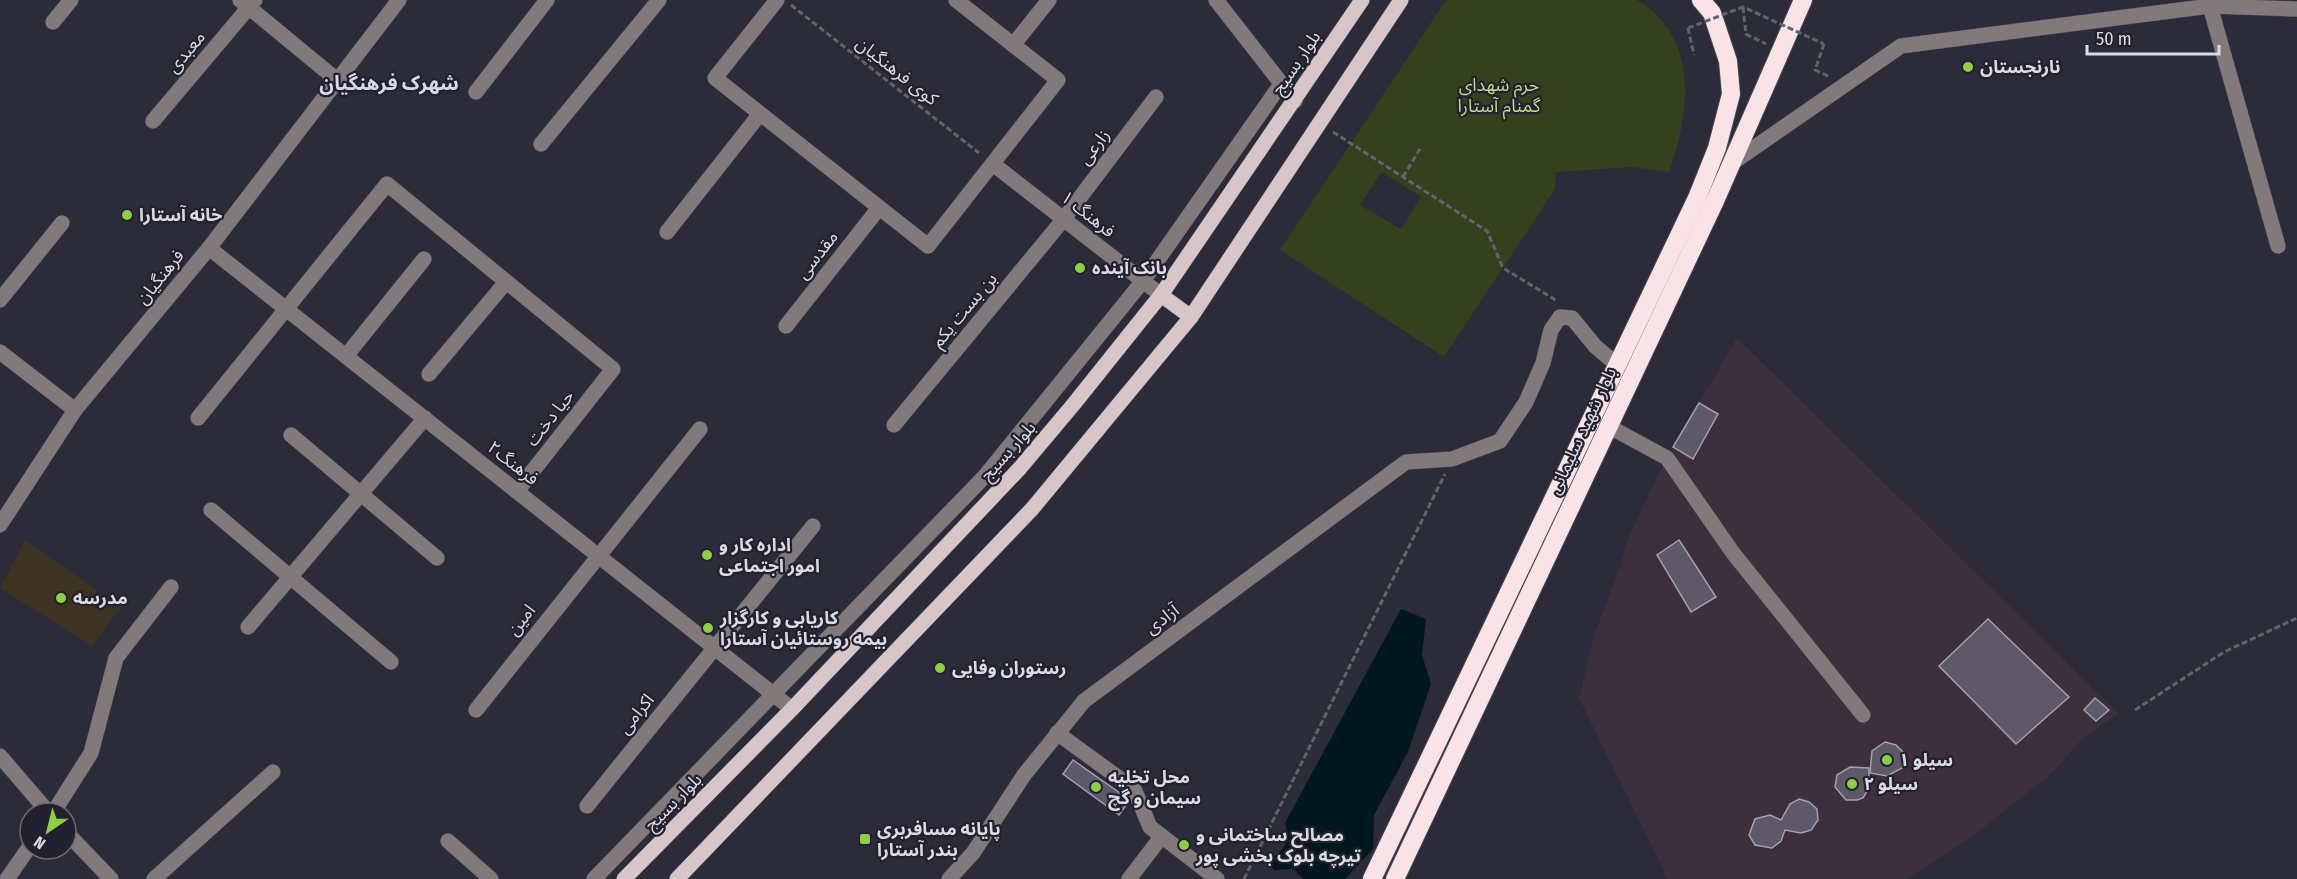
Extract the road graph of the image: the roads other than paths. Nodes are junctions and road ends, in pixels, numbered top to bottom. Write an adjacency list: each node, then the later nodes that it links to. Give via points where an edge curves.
1 (71, 0): 16 (street)
2 (399, 0): 18 (street, فرهنگیان)
3 (547, 0): 20 (street)
4 (659, 0): 25 (street)
5 (777, 0): 23 (street, via 715,78)
6 (956, 0): 17 (street)
7 (1049, 0): 17 (street)
8 (1216, 0): 19 (street)
9 (1362, 0): 22 (main road, بلوار بسیج)
10 (1401, 0): 40 (main road)
11 (1701, 0): 44 (highway, بلوار شهید سلیمانی, via 1712,13 1728,62 1731,94 1717,148 1697,198)
12 (1803, 0): 26 (highway, بلوار شهید سلیمانی)
13 (248, 2): 18 (street); 24 (street, معبدی)
14 (2210, 6): 15 (street); 26 (street, via 1901,46); 32 (street)
15 (2297, 9)
16 (53, 22)
17 (1013, 45): 27 (street, via 1058,80)
18 (337, 80): 33 (street, فرهنگیان)
19 (1281, 84): 22 (street); 35 (street)
20 (476, 92)
21 (1156, 97): 29 (street, زارعی)
22 (1294, 100): 37 (main road, بلوار بسیج)
23 (760, 114): 28 (street); 31 (street)
24 (153, 121)
25 (541, 144)
26 (1731, 163): 50 (highway, بلوار شهید سلیمانی)
27 (993, 164): 28 (street, via 927,246); 29 (street, فرهنگ ۱)
28 (879, 208): 41 (street, مقدسی)
29 (1064, 220): 35 (street, فرهنگ ۱); 49 (street, بن بست یکم)
30 (63, 223): 38 (street)
31 (667, 232)
32 (2278, 246)
33 (209, 248): 39 (street, فرهنگ۲); 46 (street, فرهنگیان)
34 (424, 258): 43 (street)
35 (1143, 281): 37 (street, فرهنگ ۱); 65 (street, via 985,476)
36 (506, 282): 39 (street, via 387,184); 45 (street); 53 (street, حیا دخت, via 613,369)
37 (1161, 295): 40 (main road); 66 (main road, بلوار بسیج, via 1020,468)
38 (0, 300)
39 (287, 309): 43 (street, فرهنگ۲); 47 (street)
40 (1191, 317): 85 (main road, via 1032,508)
41 (786, 326)
42 (0, 352): 46 (street)
43 (346, 356): 48 (street, فرهنگ۲)
44 (1616, 364): 69 (street, آزادی, via 1572,318 1560,316 1551,330 1544,363 1526,402 1500,441 1452,459 1406,462 1084,701); 89 (highway, بلوار شهید سلیمانی)
45 (429, 374)
46 (75, 410): 56 (street, فرهنگیان)
47 (198, 418)
48 (425, 418): 53 (street, فرهنگ۲); 54 (street)
49 (894, 425)
50 (1608, 426): 68 (street, via 1667,458 1733,553); 90 (highway, بلوار شهید سلیمانی)
51 (700, 429): 58 (street, امین)
52 (291, 435): 54 (street)
53 (517, 491): 58 (street, فرهنگ۲)
54 (361, 494): 59 (street); 60 (street)
55 (211, 510): 60 (street)
56 (0, 525)
57 (813, 526): 63 (street, اکرامی)
58 (597, 555): 63 (street, فرهنگ۲); 67 (street, امین)
59 (437, 558)
60 (291, 577): 62 (street); 64 (street)
61 (171, 587): 73 (street, via 116,658 91,753)
62 (248, 627)
63 (716, 648): 65 (street, فرهنگ۲); 74 (street, اکرامی)
64 (391, 662)
65 (773, 693): 66 (street, فرهنگ۲); 83 (street)
66 (792, 709): 84 (main road, بلوار بسیج)
67 (476, 710)
68 (1863, 715)
69 (1058, 733): 75 (street, via 1134,789 1150,827); 86 (street, آزادی, via 1024,775 973,853)
70 (0, 756): 72 (street)
71 (273, 772): 81 (street)
72 (40, 801)
73 (59, 801)
74 (588, 806)
75 (1162, 836): 87 (street); 88 (street)
76 (448, 841): 82 (street)
77 (78, 845): 80 (street)
78 (20, 861): 79 (street)
79 (7, 879)
80 (111, 879)
81 (154, 879)
82 (492, 879)
83 (594, 879)
84 (624, 879)
85 (677, 879)
86 (949, 879)
87 (1129, 879)
88 (1217, 879)
89 (1372, 879)
90 (1395, 879)

